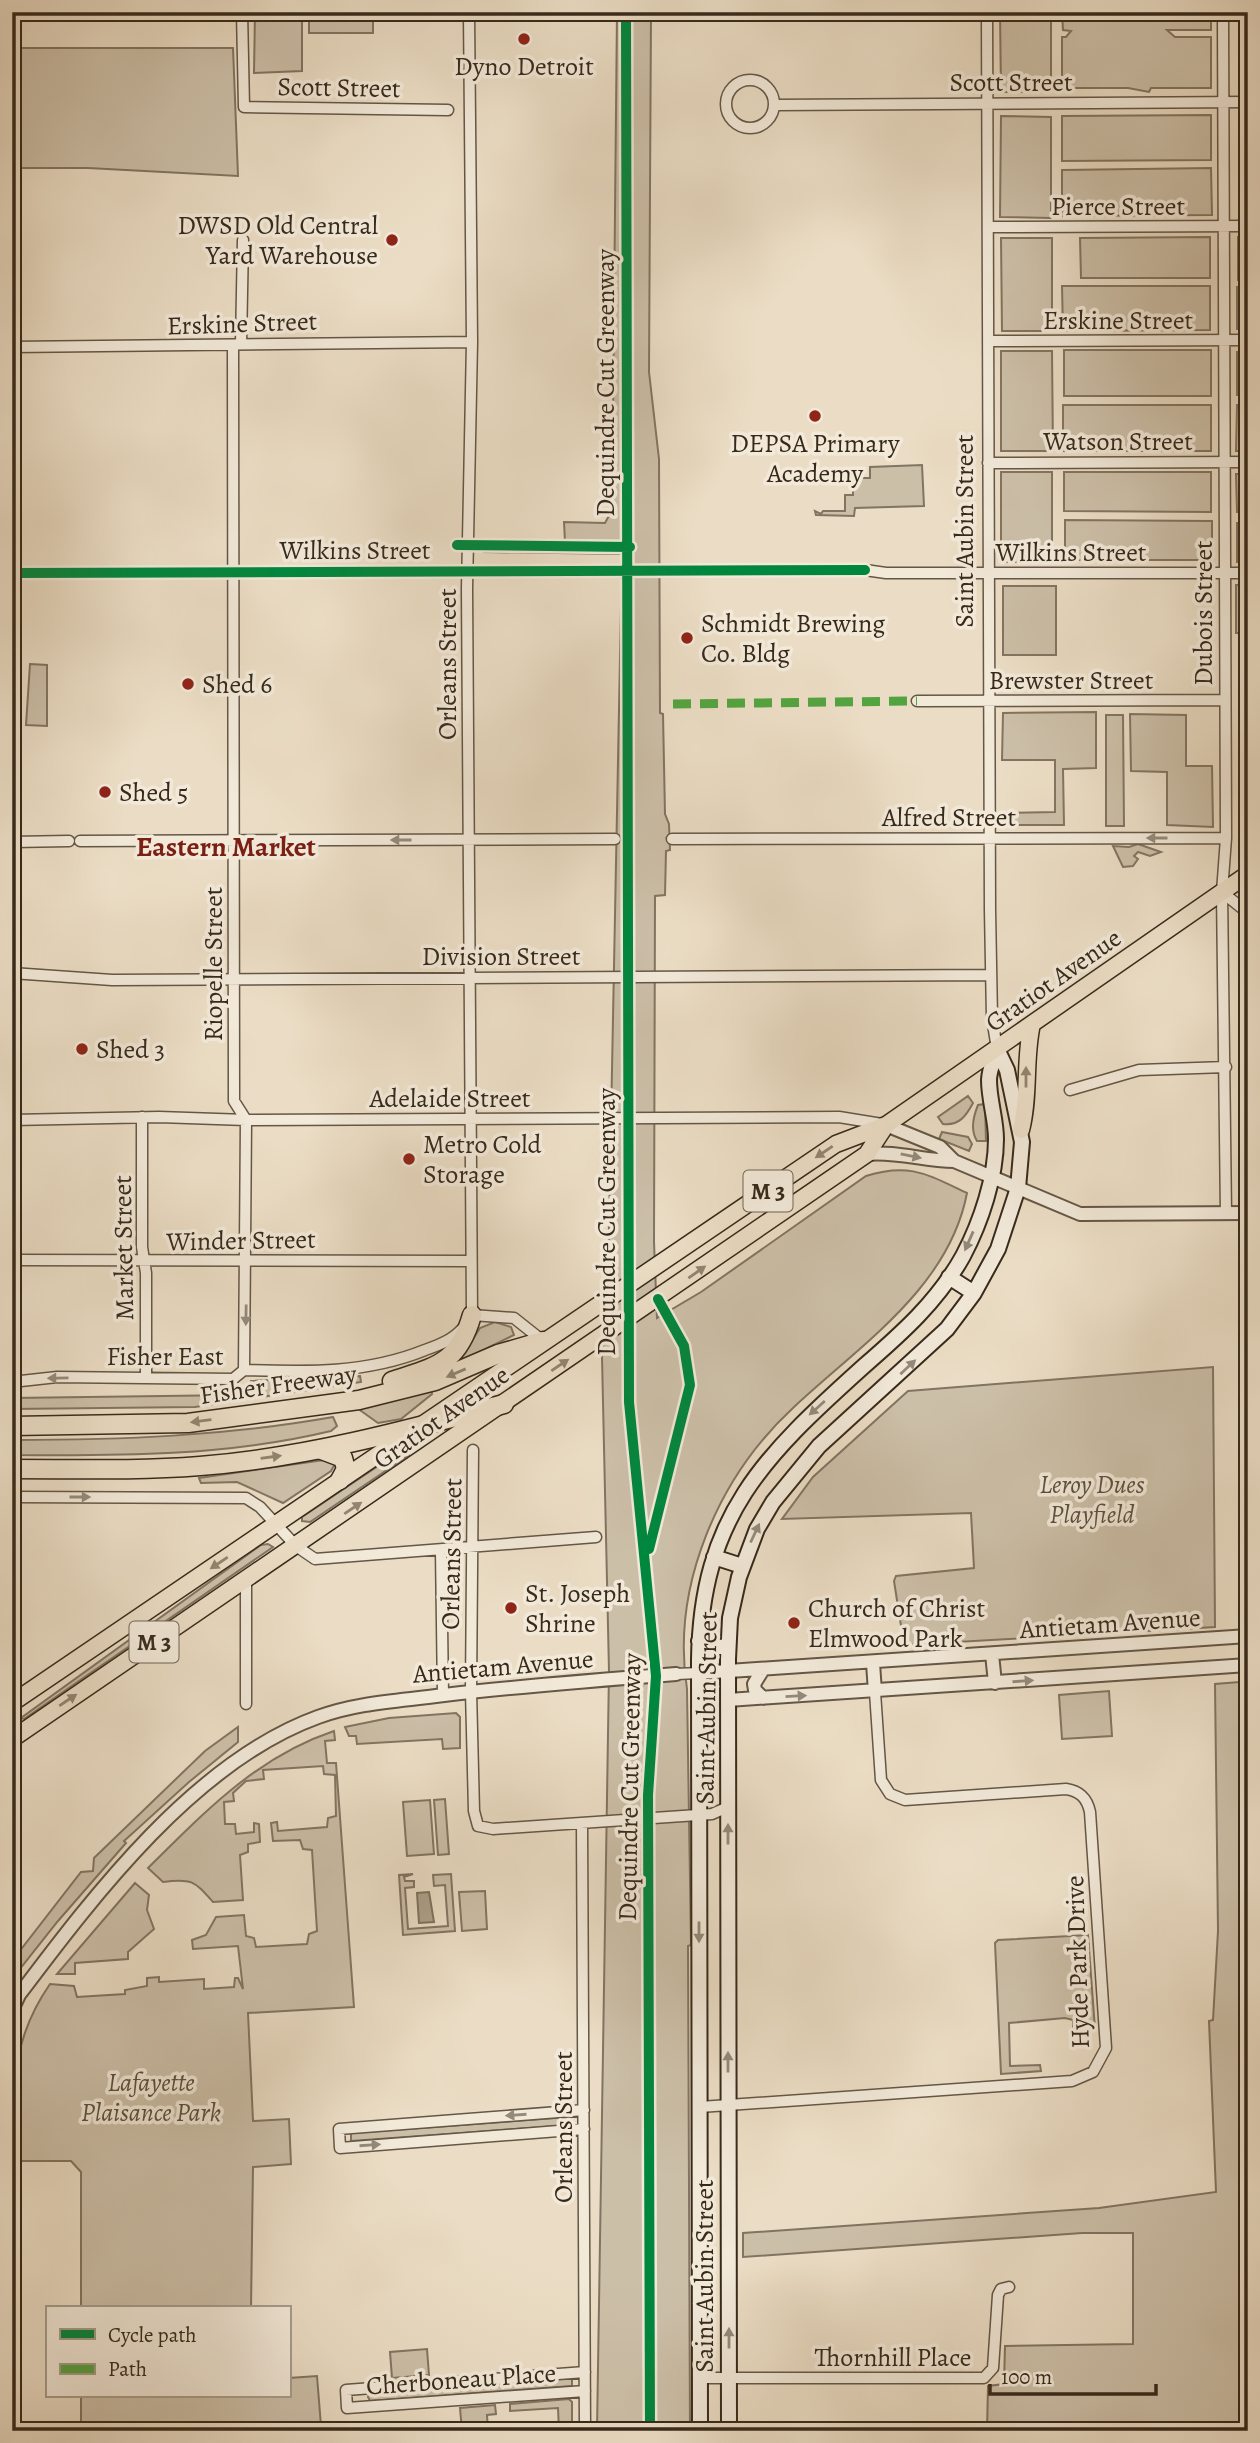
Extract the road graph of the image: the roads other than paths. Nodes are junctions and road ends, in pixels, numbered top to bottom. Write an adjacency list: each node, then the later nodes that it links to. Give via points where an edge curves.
1 (242, 12): 9 (street, Scott Street, via 244,107)
2 (469, 12): 17 (street, Orleans Street)
3 (987, 12): 7 (street, Saint Aubin Street)
4 (1223, 12): 5 (street, Dubois Street)
5 (1223, 102): 6 (street, Scott Street); 7 (street, Scott Street); 10 (street, Dubois Street)
6 (1248, 102)
7 (987, 103): 8 (street, Scott Street); 12 (street, Saint Aubin Street)
8 (774, 105): 8 (street, via 767,87 753,80 732,88 726,103 735,123 750,128 765,124)
9 (448, 110)
10 (1224, 226): 11 (street, Pierce Street); 12 (street, Pierce Street); 14 (street, Dubois Street)
11 (1248, 226)
12 (988, 227): 16 (street, Saint Aubin Street)
13 (243, 240): 18 (street, Riopelle Street)
14 (1224, 340): 15 (street, Erskine Street); 16 (street, Erskine Street); 20 (street, Dubois Street)
15 (1248, 340)
16 (988, 341): 22 (street, Saint Aubin Street)
17 (472, 342): 18 (street, Erskine Street); 23 (street, Orleans Street)
18 (237, 344): 19 (street, Erskine Street); 25 (street, Riopelle Street)
19 (12, 347)
20 (1224, 462): 21 (street, Watson Street); 22 (street, Watson Street); 26 (street, Dubois Street)
21 (1248, 462)
22 (988, 463): 28 (street, Saint Aubin Street)
23 (468, 572): 25 (street, Wilkins Street); 28 (street, Wilkins Street, via 662,569); 34 (street, Orleans Street)
24 (12, 573): 25 (street, Wilkins Street)
25 (233, 573): 37 (street, Riopelle Street)
26 (1224, 573): 27 (street, Wilkins Street); 28 (street, Wilkins Street); 31 (street, Dubois Street)
27 (1248, 573)
28 (989, 574): 30 (street, Saint Aubin Street)
29 (917, 701): 30 (street, Brewster Street)
30 (989, 701): 31 (street, Brewster Street); 32 (street, Saint Aubin Street)
31 (1225, 701): 33 (street, Dubois Street)
32 (989, 838): 33 (street, Alfred Street, one-way to 32); 36 (street, Alfred Street); 43 (street, Saint Aubin Street)
33 (1226, 838): 40 (street, Dubois Street)
34 (470, 839): 35 (street); 37 (street, one-way to 37); 44 (street, Orleans Street)
35 (615, 839)
36 (672, 839)
37 (234, 840): 38 (street); 45 (street, Riopelle Street)
38 (12, 842)
39 (1248, 874): 40 (main road, Gratiot Avenue / M 3)
40 (1222, 892): 41 (street); 46 (main road, Gratiot Avenue / M 3); 48 (street, Dubois Street)
41 (1248, 913)
42 (12, 973): 45 (street, Division Street, via 112,980)
43 (991, 975): 44 (street, Division Street); 47 (street, Saint Aubin Street)
44 (470, 977): 45 (street, Division Street); 51 (street, Orleans Street)
45 (235, 978): 53 (street, Riopelle Street, via 234,1101)
46 (1032, 1024): 47 (main road, Gratiot Avenue / M 3); 55 (main road, one-way to 46, via 1027,1108)
47 (997, 1049): 54 (main road, Gratiot Avenue / M 3); 55 (main road, Saint Aubin Street, via 1007,1070); 58 (main road, Saint Aubin Street, via 989,1079 996,1137)
48 (1226, 1067): 49 (street, via 1139,1070); 61 (street, Dubois Street)
49 (1070, 1090)
50 (142, 1117): 52 (street, Adelaide Street); 53 (street, Adelaide Street); 65 (street, Market Street)
51 (470, 1119): 53 (street, Adelaide Street); 54 (street, Adelaide Street, via 850,1117); 64 (street, Orleans Street)
52 (12, 1120)
53 (246, 1120): 63 (street, Riopelle Street)
54 (886, 1125): 56 (main road, Gratiot Avenue / M 3); 57 (street, via 940,1147); 69 (main road, Gratiot Avenue / M 3, one-way to 69, via 836,1144)
55 (1021, 1130): 59 (main road, Saint Aubin Street)
56 (867, 1154): 57 (street, one-way to 57); 73 (main road, Gratiot Avenue / M 3, one-way to 56)
57 (954, 1161): 58 (street)
58 (990, 1177): 59 (street); 66 (main road, Saint Aubin Street, one-way to 66, via 970,1240)
59 (1018, 1188): 61 (street, via 1080,1214); 67 (main road, Saint Aubin Street, via 998,1249)
60 (1248, 1213): 61 (street)
61 (1226, 1214)
62 (12, 1260): 65 (street, Winder Street)
63 (247, 1260): 64 (street, Winder Street); 65 (street, Winder Street); 70 (street, Riopelle Street, one-way to 70)
64 (471, 1261): 68 (street, Orleans Street)
65 (144, 1262): 71 (street, Market Street)
66 (949, 1277): 67 (main road); 87 (main road, Saint Aubin Street, one-way to 87, via 914,1321 778,1447 741,1496)
67 (974, 1293): 88 (main road, Saint Aubin Street, one-way to 67, via 764,1516 794,1473 926,1350)
68 (472, 1315): 69 (street, via 514,1318); 70 (street, Fisher East, via 449,1341 387,1363 335,1371); 74 (highway, via 462,1345 445,1360 385,1383 287,1404)
69 (543, 1341): 74 (highway, Fisher Freeway, one-way to 74, via 435,1381 359,1400); 75 (main road, Gratiot Avenue / M 3)
70 (244, 1370): 71 (street, Fisher East, via 233,1379)
71 (146, 1378): 72 (street, Fisher East, one-way to 72, via 57,1377)
72 (12, 1382)
73 (504, 1404): 75 (highway); 84 (main road, Gratiot Avenue / M 3, one-way to 73)
74 (268, 1413): 76 (highway, Fisher Freeway, one-way to 76, via 165,1424)
75 (425, 1425): 77 (highway); 80 (main road, Gratiot Avenue / M 3)
76 (12, 1426)
77 (319, 1449): 79 (highway, one-way to 77, via 189,1467); 80 (highway, via 344,1458 346,1469)
78 (473, 1450): 85 (street, Orleans Street)
79 (12, 1469)
80 (340, 1480): 82 (main road, Gratiot Avenue / M 3)
81 (12, 1497): 82 (street, one-way to 82, via 235,1496 253,1502)
82 (276, 1524): 84 (street); 106 (main road, Gratiot Avenue / M 3, one-way to 106)
83 (596, 1537): 85 (street)
84 (296, 1546): 86 (street, via 315,1559); 89 (main road, Gratiot Avenue / M 3)
85 (471, 1548): 86 (street); 101 (street, Orleans Street)
86 (441, 1550): 103 (street, Orleans Street)
87 (714, 1557): 88 (main road); 91 (main road, Saint Aubin Street)
88 (742, 1566): 92 (main road, Saint Aubin Street)
89 (246, 1579): 107 (street); 110 (main road, Gratiot Avenue / M 3, one-way to 89)
90 (1248, 1636): 93 (street, Antietam Avenue)
91 (699, 1641): 92 (main road, via 711,1647); 98 (main road, Saint Aubin Street)
92 (728, 1646): 96 (main road, Saint Aubin Street)
93 (992, 1654): 94 (street, Antietam Avenue); 100 (street)
94 (873, 1663): 97 (street, Antietam Avenue); 102 (street)
95 (1248, 1665): 100 (street, Antietam Avenue, one-way to 95)
96 (728, 1671): 97 (street, Antietam Avenue); 98 (street, Antietam Avenue); 105 (main road, Saint Aubin Street)
97 (762, 1671): 104 (street, via 754,1684)
98 (699, 1673): 99 (street, Antietam Avenue); 109 (main road, Saint Aubin Street)
99 (676, 1674): 101 (street, Antietam Avenue)
100 (995, 1683): 102 (street, Antietam Avenue)
101 (471, 1691): 103 (street, Antietam Avenue); 113 (street, Orleans Street, via 478,1826)
102 (875, 1692): 104 (street, Antietam Avenue, one-way to 102); 116 (street, Hyde Park Drive, via 881,1780 894,1797 905,1800 1066,1789 1086,1800 1102,1967 1105,2055 1093,2072 1072,2081)
103 (443, 1696): 114 (street, Antietam Avenue, via 388,1700 326,1714 284,1731 229,1766 141,1848 59,1943)
104 (763, 1698): 105 (street, Antietam Avenue)
105 (728, 1700): 108 (main road, Saint Aubin Street)
106 (12, 1703)
107 (246, 1704)
108 (728, 1731): 109 (main road, via 714,1727); 111 (main road, Saint Aubin Street)
109 (699, 1732): 112 (main road, Saint Aubin Street)
110 (12, 1739)
111 (728, 1807): 112 (street); 116 (main road, Saint Aubin Street, one-way to 111)
112 (699, 1814): 113 (street); 115 (main road, Saint Aubin Street, one-way to 115)
113 (582, 1824): 117 (street, Orleans Street)
114 (12, 2010)
115 (700, 2106): 116 (street, Hyde Park Drive); 121 (main road, Saint Aubin Street)
116 (728, 2106): 122 (main road, Saint Aubin Street, one-way to 116)
117 (584, 2110): 118 (street, Orleans Street); 118 (street, one-way to 118, via 339,2129 340,2148)
118 (584, 2129): 120 (street, Orleans Street)
119 (1009, 2287): 122 (street, Thornhill Place, via 998,2295 993,2368 984,2378)
120 (585, 2372): 123 (street, Orleans Street); 123 (street, Cherboneau Place, via 346,2389 347,2408)
121 (700, 2378): 122 (street, Thornhill Place); 125 (main road, Saint Aubin Street)
122 (729, 2378): 126 (main road, Saint Aubin Street)
123 (585, 2391): 124 (street, Orleans Street)
124 (585, 2431)
125 (700, 2431)
126 (729, 2431)

